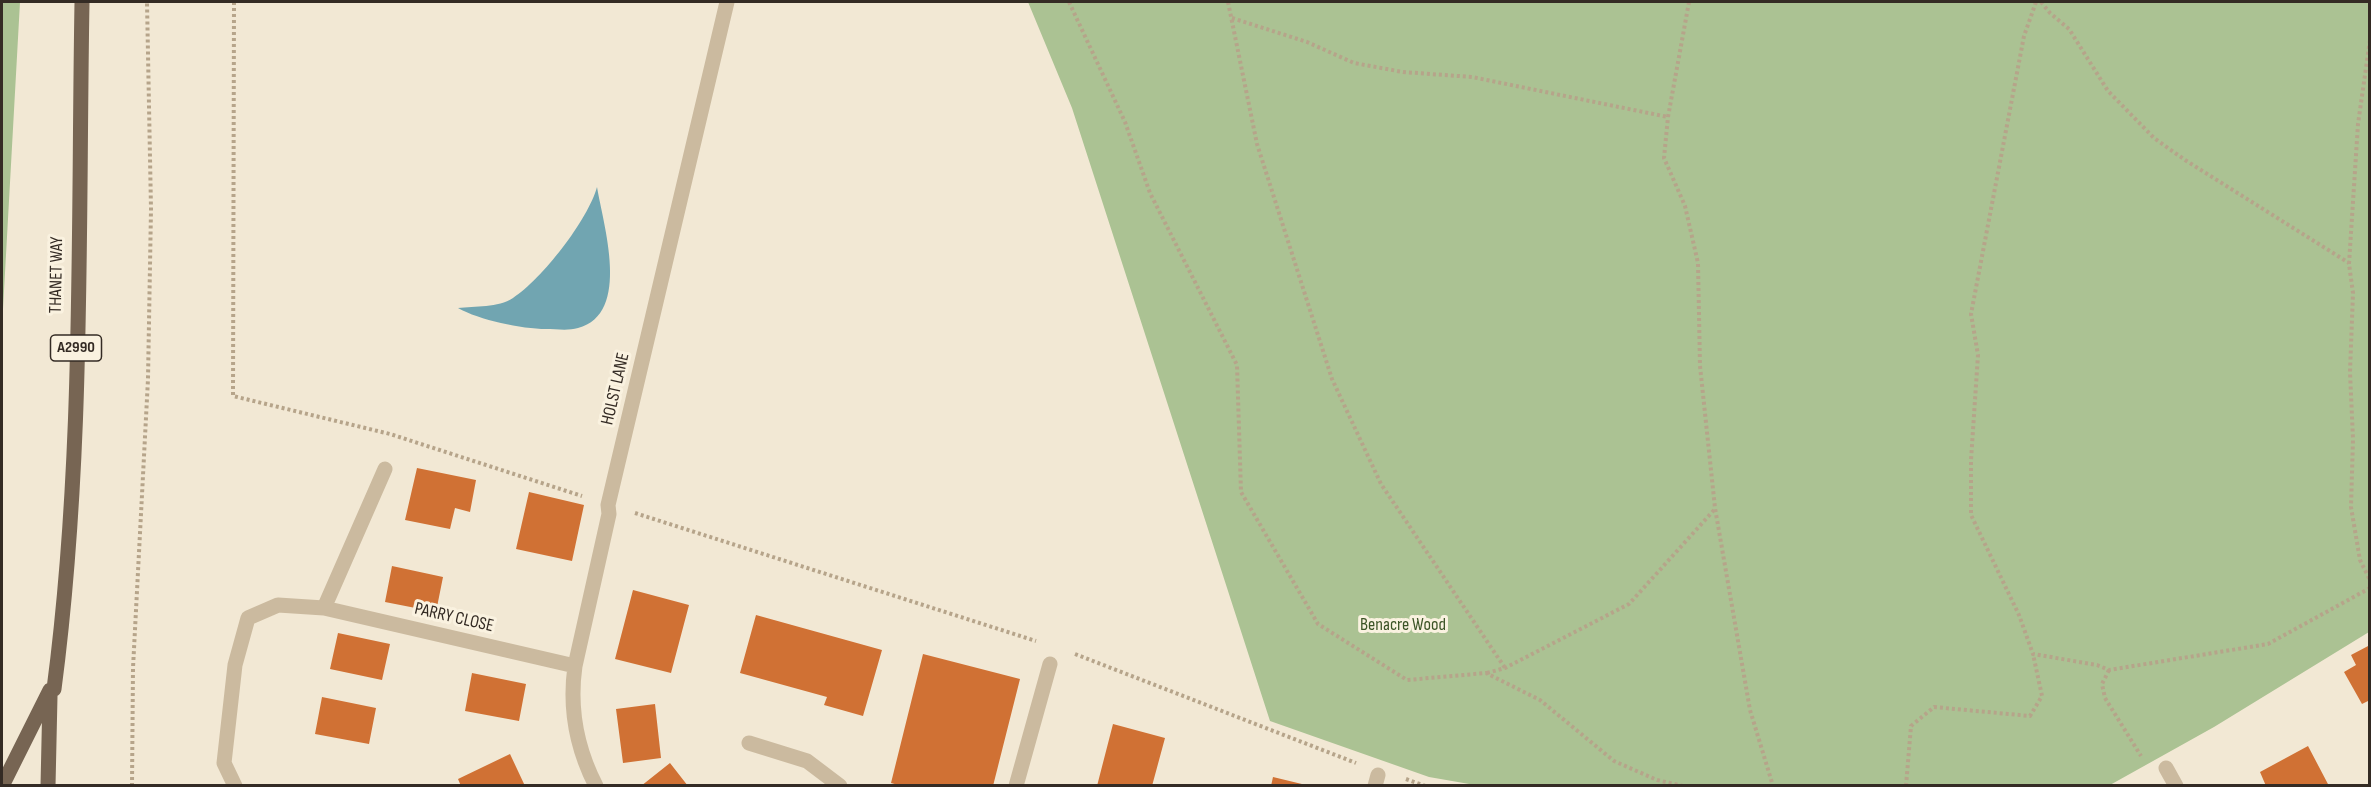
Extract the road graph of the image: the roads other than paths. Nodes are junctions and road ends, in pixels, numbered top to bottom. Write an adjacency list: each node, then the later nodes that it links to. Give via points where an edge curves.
1 (82, 2): 7 (main road, THANET WAY / A2990, via 73,492 63,624 54,689)
2 (727, 2): 6 (street, HOLST LANE, via 608,505)
3 (385, 469): 4 (street)
4 (324, 608): 6 (street, PARRY CLOSE); 12 (street, PARRY CLOSE, via 278,605 248,618 235,665 224,762)
5 (1050, 664): 15 (street)
6 (575, 666): 13 (street, HOLST LANE, via 572,689 577,738)
7 (50, 690): 10 (main road, THANET WAY / A2990); 11 (main road, THANET WAY / A2990)
8 (749, 743): 14 (street, via 807,761)
9 (2166, 768): 16 (street)
10 (2, 786)
11 (48, 786)
12 (235, 786)
13 (596, 786)
14 (840, 786)
15 (1016, 786)
16 (2176, 786)

